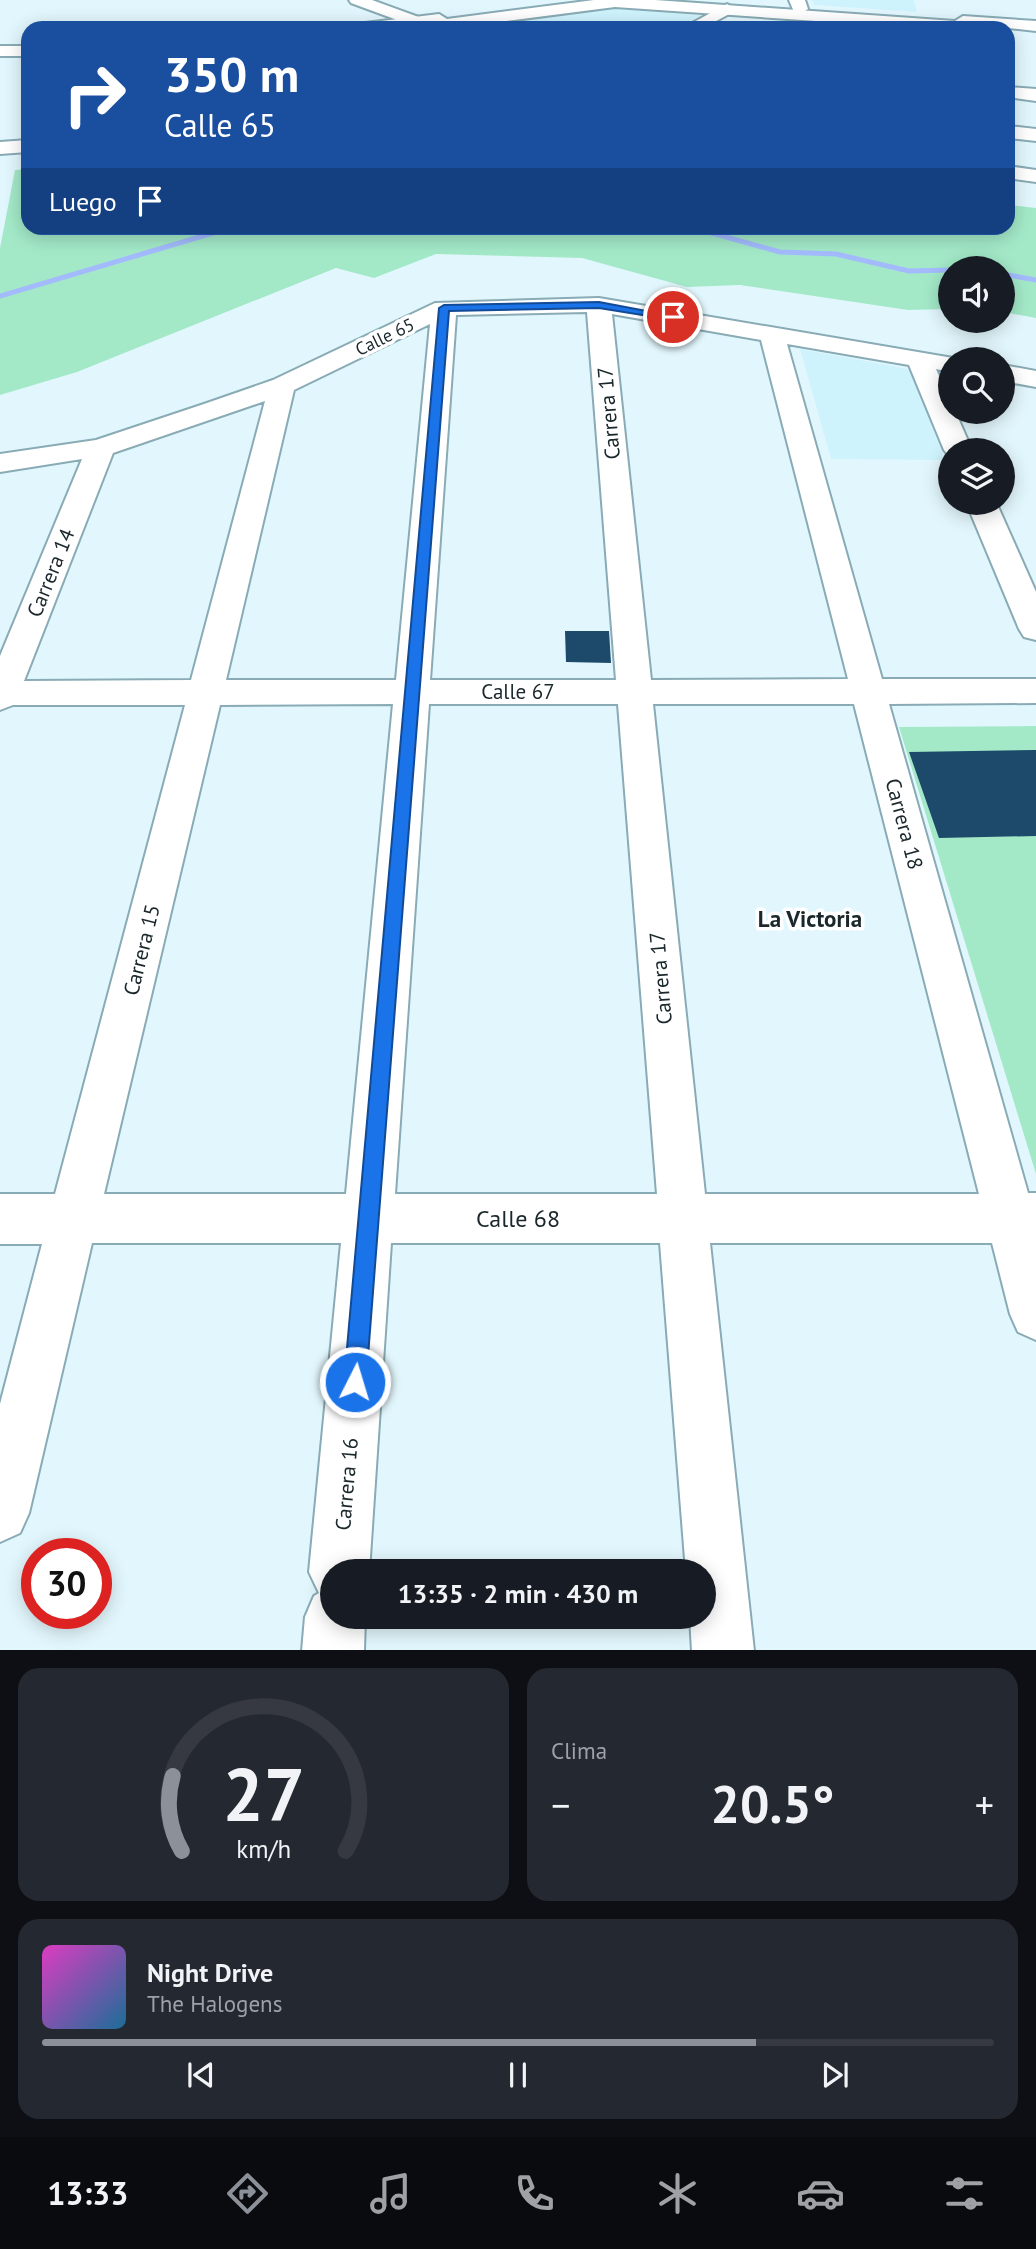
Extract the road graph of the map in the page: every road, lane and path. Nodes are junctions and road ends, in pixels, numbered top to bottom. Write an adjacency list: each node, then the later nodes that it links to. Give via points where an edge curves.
1 (357, 0): 7 (street)
2 (376, 0): 11 (street)
3 (579, 0): 12 (street)
4 (671, 0): 5 (street)
5 (734, 4): 6 (street); 8 (street); 13 (street, via 606,3); 14 (street)
6 (798, 5): 8 (street)
7 (391, 12): 9 (street); 10 (street)
8 (935, 20)
9 (386, 21)
10 (418, 21)
11 (421, 21)
12 (446, 21)
13 (453, 21)
14 (704, 21)
15 (1015, 27): 17 (street)
16 (1015, 29): 17 (street)
17 (1036, 29)
18 (0, 51): 19 (street)
19 (21, 51)
20 (0, 58): 21 (street)
21 (21, 59)
22 (1015, 93): 23 (street)
23 (1036, 95)
24 (1015, 133): 25 (street)
25 (1036, 135)
26 (21, 146): 27 (street)
27 (0, 148)
28 (1015, 174): 29 (street)
29 (1036, 176)
30 (599, 305): 31 (street, Calle 65); 32 (street, Calle 65); 45 (street, Carrera 17)
31 (444, 308): 37 (street, Calle 65); 44 (street, Carrera 16)
32 (772, 334): 33 (street, Calle 65); 46 (street, Carrera 18)
33 (919, 359): 34 (street, Calle 65); 38 (street)
34 (938, 362)
35 (1015, 375): 36 (street)
36 (1036, 379)
37 (282, 386): 39 (street, Calle 65); 47 (street, Carrera 15)
38 (953, 438)
39 (101, 448): 40 (street, Calle 65); 48 (street, Carrera 14)
40 (0, 463)
41 (987, 515): 42 (street)
42 (1036, 629)
43 (1036, 691): 46 (street, Calle 67)
44 (412, 692): 45 (street, Calle 67); 47 (street, Calle 67); 53 (street, Carrera 16)
45 (635, 692): 46 (street, Calle 67); 49 (street, Carrera 17)
46 (868, 692): 50 (street, Carrera 18)
47 (207, 693): 48 (street, Calle 67); 52 (street, Carrera 15)
48 (1, 695)
49 (683, 1218): 50 (street, Calle 68); 53 (street, Calle 68); 59 (street, Carrera 17)
50 (1023, 1218): 54 (street, Carrera 18)
51 (0, 1219): 52 (street, Calle 68)
52 (74, 1219): 53 (street, Calle 68); 55 (street, Carrera 15)
53 (369, 1219): 56 (street, Carrera 16)
54 (1036, 1314)
55 (0, 1513)
56 (340, 1559)
57 (334, 1629): 58 (street)
58 (333, 1650)
59 (723, 1650)

